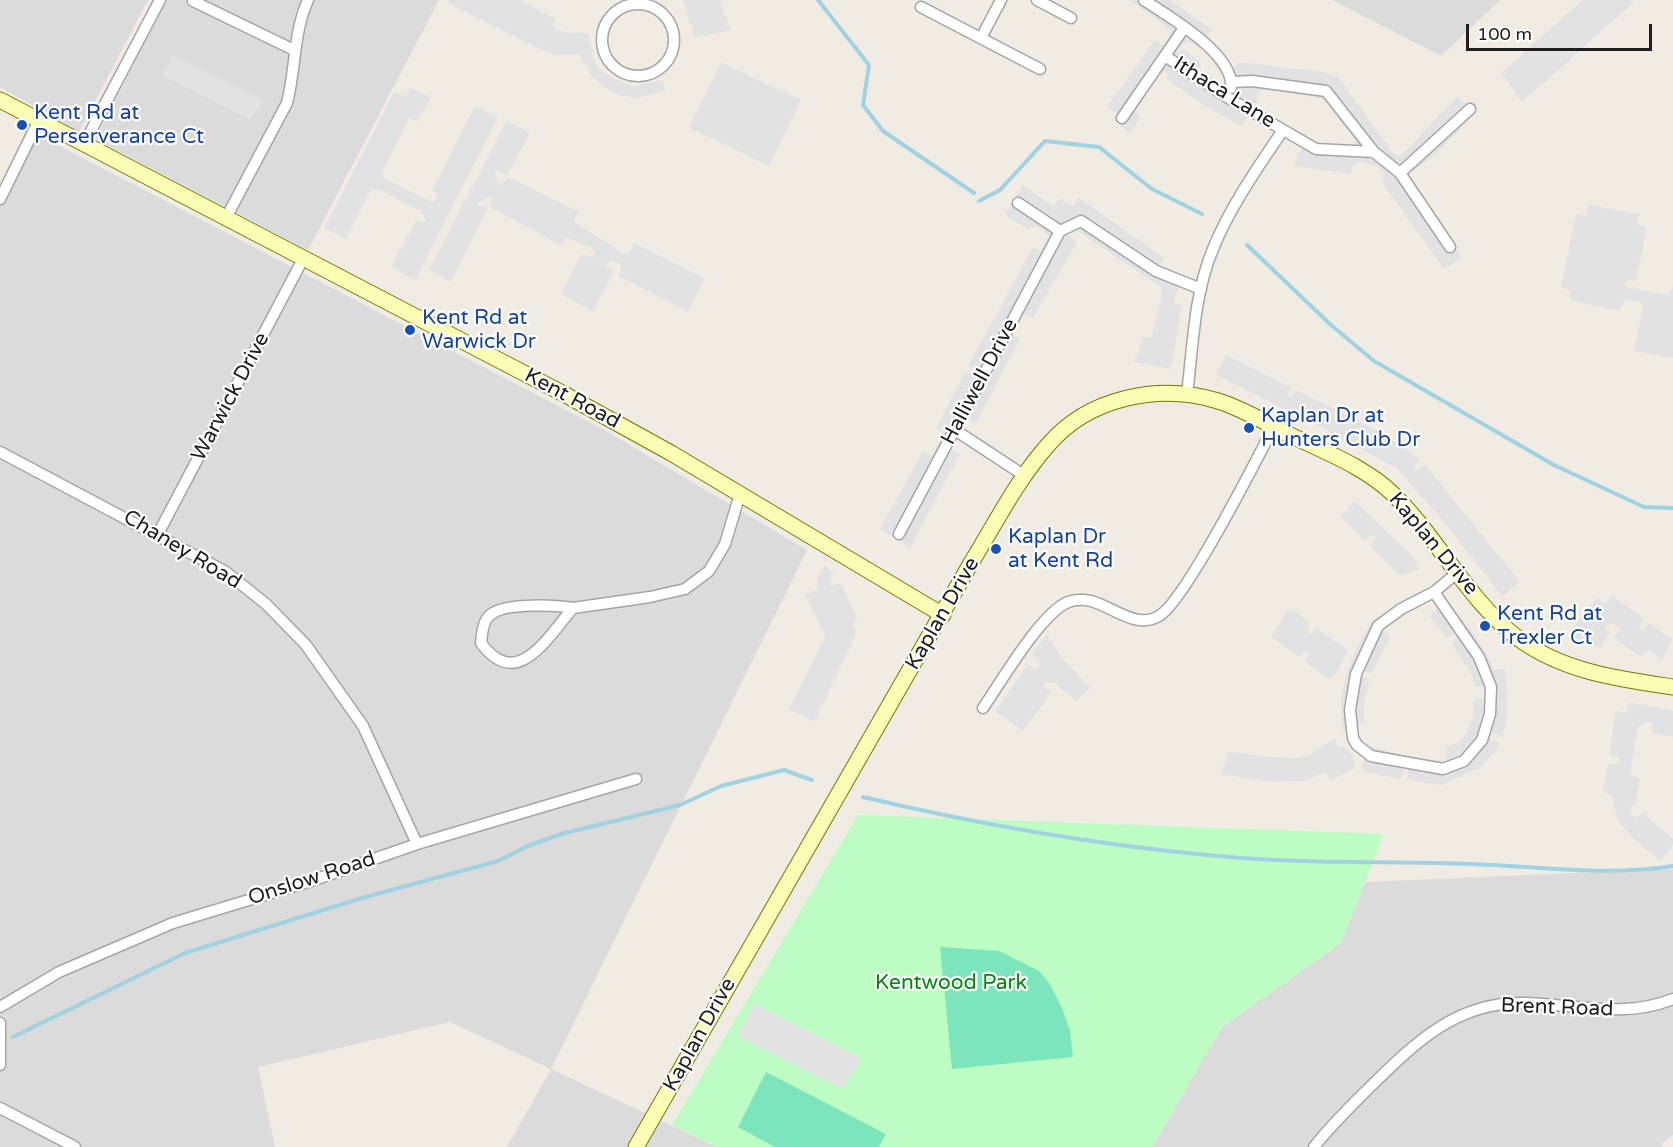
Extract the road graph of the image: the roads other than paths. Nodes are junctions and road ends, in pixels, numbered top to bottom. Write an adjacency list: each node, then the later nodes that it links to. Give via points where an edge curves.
1 (160, 0): 22 (street)
2 (308, 0): 12 (street, via 298,24)
3 (1001, 0): 11 (street)
4 (1036, 0): 9 (street)
5 (1144, 0): 10 (street)
6 (193, 1): 12 (street)
7 (657, 4): 7 (street, via 631,5 615,13 607,23 604,49 618,70 643,76 660,68 672,54 672,26)
8 (921, 7): 11 (street)
9 (1071, 18)
10 (1184, 28): 13 (street); 15 (street, via 1216,51)
11 (981, 38): 14 (street)
12 (294, 50): 27 (street, via 287,103)
13 (1165, 56): 16 (street, Ithaca Lane); 19 (street)
14 (1040, 69)
15 (1232, 82): 16 (street); 23 (street, via 1326,91)
16 (1230, 99): 21 (street, Ithaca Lane)
17 (0, 100): 20 (street, Kent Road)
18 (1470, 109): 24 (street)
19 (1122, 118)
20 (39, 120): 22 (street, Kent Road); 25 (street)
21 (1283, 130): 23 (street, Ithaca Lane, via 1316,149); 31 (street, via 1230,215 1212,250)
22 (84, 144): 27 (street, Kent Road)
23 (1374, 152): 24 (street)
24 (1400, 173): 29 (street)
25 (0, 199)
26 (1018, 203): 28 (street)
27 (226, 218): 30 (street, Kent Road)
28 (1060, 231): 31 (street, via 1081,221 1156,271); 34 (street, Halliwell Drive)
29 (1450, 247)
30 (303, 259): 37 (street, Kent Road, via 564,394); 38 (street, Warwick Drive)
31 (1201, 289): 32 (street)
32 (1187, 394): 33 (street, Kaplan Drive, via 1221,402); 36 (street, Kaplan Drive, via 1131,396 1089,412 1057,435)
33 (1274, 426): 40 (street, Kaplan Drive, via 1383,485); 45 (street, via 1189,580 1169,608 1159,616 1138,620 1099,602 1067,602 1031,638)
34 (955, 430): 36 (street); 39 (street, Halliwell Drive)
35 (0, 452): 38 (street, Chaney Road)
36 (1025, 476): 43 (street, Kaplan Drive)
37 (740, 494): 42 (street, via 725,544 709,571 685,589); 43 (street, Kent Road)
38 (158, 534): 47 (street, Chaney Road, via 226,572 266,604 306,645 363,726)
39 (899, 534)
40 (1457, 573): 41 (street); 44 (street, Kaplan Drive, via 1498,621 1542,653 1583,671)
41 (1434, 592): 41 (street, via 1378,626 1356,674 1350,721 1357,745 1371,756 1443,770 1464,761 1482,740 1490,714 1491,687 1479,657)
42 (573, 608): 42 (street, via 532,655 518,663 503,663 490,656 481,643 486,619 492,613 542,606)
43 (943, 615): 54 (street, Kaplan Drive)
44 (1673, 687)
45 (984, 708)
46 (636, 779): 47 (street, Onslow Road)
47 (417, 844): 49 (street, Onslow Road, via 173,923 59,972)
48 (1673, 999): 55 (street, Brent Road, via 1622,1010 1507,1003 1457,1015 1409,1048)
49 (0, 1007)
50 (0, 1023): 51 (street)
51 (0, 1065)
52 (0, 1108): 53 (street)
53 (75, 1147)
54 (636, 1147)
55 (1314, 1147)

